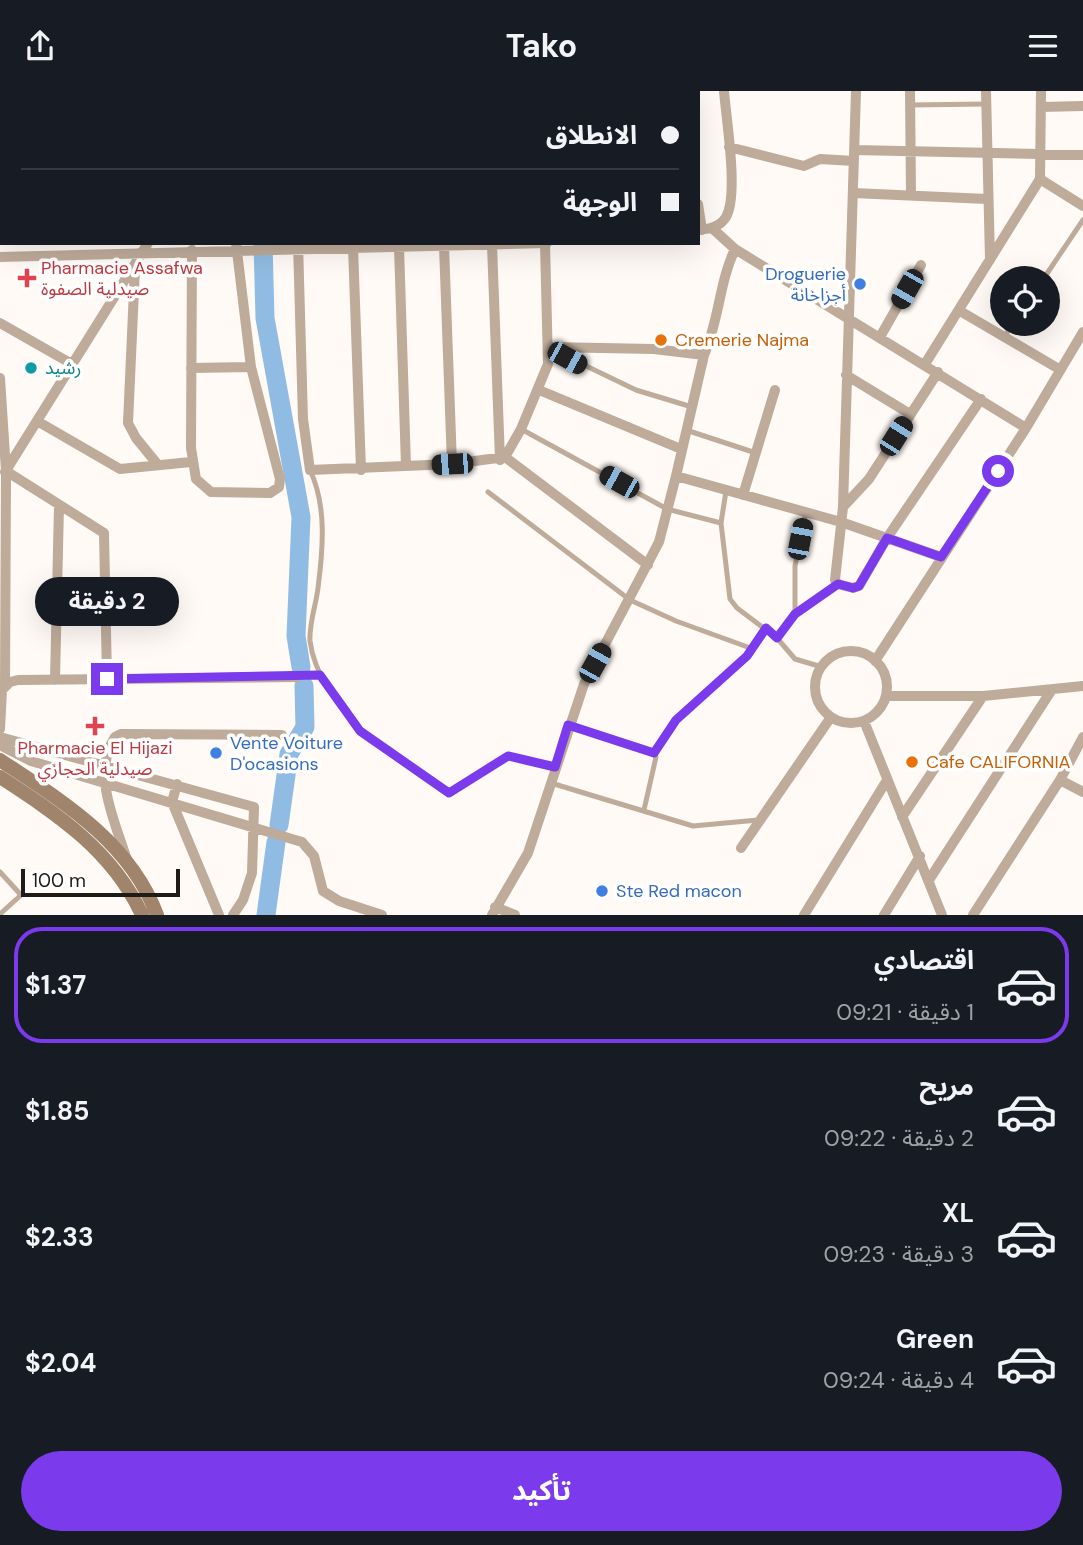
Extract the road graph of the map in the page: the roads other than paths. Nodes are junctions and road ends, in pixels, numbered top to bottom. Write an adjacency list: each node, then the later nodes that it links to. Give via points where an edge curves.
1 (724, 91): 10 (street)
2 (856, 91): 15 (street)
3 (910, 91): 6 (street)
4 (986, 91): 7 (street)
5 (1041, 91): 9 (street)
6 (910, 104): 7 (lane); 11 (street)
7 (985, 104): 12 (street)
8 (1083, 106): 9 (street)
9 (1041, 107): 13 (street)
10 (729, 147): 15 (street, via 804,166 820,159); 22 (street, via 732,180 726,218)
11 (910, 153): 12 (street); 15 (street); 18 (street)
12 (985, 154): 13 (street); 19 (street)
13 (1040, 154): 14 (street); 16 (street)
14 (1083, 155)
15 (854, 156): 17 (street)
16 (1040, 179): 20 (street); 37 (street)
17 (853, 193): 18 (street); 42 (street)
18 (911, 196): 19 (street)
19 (987, 199): 37 (street)
20 (1083, 206)
21 (1083, 220): 40 (lane)
22 (704, 229): 34 (street)
23 (380, 245): 31 (street); 32 (street)
24 (452, 245): 28 (street)
25 (492, 245): 69 (street)
26 (546, 245): 47 (street)
27 (235, 246): 30 (street); 35 (street); 51 (street)
28 (444, 246): 32 (street); 71 (street)
29 (145, 247): 33 (street); 35 (street); 39 (street)
30 (297, 247): 31 (street); 74 (street, via 303,419)
31 (353, 247): 75 (street)
32 (399, 247): 73 (street)
33 (67, 248): 36 (street)
34 (735, 249): 42 (street); 48 (street, via 724,273)
35 (192, 250): 52 (street)
36 (4, 256)
37 (990, 261): 41 (street)
38 (920, 265): 45 (street)
39 (135, 266): 49 (street); 72 (street, via 128,423)
40 (1052, 266)
41 (960, 311): 46 (street); 50 (street)
42 (848, 317): 45 (street); 55 (street)
43 (0, 323): 49 (street)
44 (1083, 332): 53 (street)
45 (880, 337): 50 (street)
46 (1004, 337): 53 (street)
47 (548, 347): 48 (street); 57 (street); 61 (lane, via 636,390)
48 (704, 355): 61 (street)
49 (72, 364): 63 (street)
50 (925, 364): 54 (street)
51 (251, 367): 52 (street); 70 (street, via 279,487 270,493 211,492 196,479)
52 (191, 368): 70 (street)
53 (1059, 369): 64 (street)
54 (937, 372): 59 (street); 62 (street)
55 (846, 375): 62 (street); 82 (street)
56 (0, 378): 60 (street)
57 (539, 390): 65 (street); 67 (street)
58 (775, 390): 68 (street)
59 (981, 399): 64 (street); 87 (street)
60 (1, 404): 76 (street)
61 (692, 407): 66 (street)
62 (910, 414): 82 (street, via 869,479)
63 (37, 421): 72 (street, via 110,466); 76 (street)
64 (1026, 428): 88 (street)
65 (522, 429): 69 (street); 83 (lane)
66 (686, 430): 67 (street); 68 (lane)
67 (681, 449): 77 (street)
68 (756, 453): 80 (street)
69 (502, 459): 71 (street); 89 (street)
70 (191, 462): 72 (street)
71 (452, 464): 73 (street)
72 (158, 465)
73 (406, 466): 75 (street)
74 (310, 470): 75 (street); 98 (lane, via 321,504 319,574 310,642)
75 (361, 470)
76 (3, 476): 81 (street); 102 (street)
77 (676, 476): 78 (street); 83 (street)
78 (726, 491): 80 (street); 86 (lane)
79 (488, 492): 91 (lane)
80 (743, 495): 84 (street)
81 (59, 506): 100 (street, via 104,533); 101 (street)
82 (843, 507): 85 (street)
83 (667, 509): 86 (lane); 89 (street)
84 (806, 512): 85 (street); 92 (lane, via 795,566)
85 (841, 522): 87 (street); 90 (street)
86 (721, 523): 93 (lane, via 730,599)
87 (887, 538): 88 (street); 90 (street, via 859,586)
88 (941, 557): 96 (street)
89 (648, 565): 91 (street)
90 (838, 584): 92 (lane)
91 (630, 600): 95 (lane); 109 (street, via 584,684)
92 (795, 614): 94 (lane)
93 (766, 628): 94 (lane); 95 (lane)
94 (777, 638): 97 (lane, via 795,659)
95 (753, 649): 115 (lane, via 676,720)
96 (875, 661): 97 (street, via 847,652); 105 (street, via 885,675)
97 (822, 667): 107 (street, via 817,695)
98 (320, 675): 99 (lane); 118 (lane, via 360,731 442,791 457,791 508,756)
99 (297, 677): 100 (street)
100 (107, 679): 101 (street)
101 (55, 680): 102 (street)
102 (2, 684): 110 (street)
103 (1083, 686): 104 (street)
104 (1051, 691): 106 (street); 135 (street)
105 (886, 696): 106 (street); 108 (street, via 878,711)
106 (983, 696): 128 (street)
107 (831, 717): 108 (street, via 847,723); 129 (street)
108 (864, 721): 121 (street)
109 (568, 725): 115 (lane); 118 (street)
110 (0, 730)
111 (282, 735): 117 (street, via 121,734 112,742)
112 (0, 737): 117 (street)
113 (1083, 737): 120 (street)
114 (0, 745): 122 (street, via 19,756)
115 (654, 753): 127 (lane)
116 (0, 760): 133 (main road, via 83,818)
117 (105, 764): 122 (street); 124 (street)
118 (555, 767): 123 (street)
119 (0, 777): 138 (main road, via 89,841 130,888)
120 (1060, 779): 125 (street); 147 (street)
121 (887, 780): 128 (street); 144 (street)
122 (104, 783): 126 (street); 133 (street)
123 (551, 783): 127 (lane); 136 (street, via 528,853)
124 (177, 784): 126 (street); 130 (street, via 254,807)
125 (1083, 792)
126 (172, 802): 130 (street); 140 (street)
127 (644, 810): 129 (lane, via 702,827)
128 (902, 817): 132 (street)
129 (761, 819): 131 (street)
130 (253, 828): 141 (street, via 252,873); 142 (street, via 302,842 314,856 320,884 330,897)
131 (741, 848)
132 (920, 856): 135 (street); 145 (street)
133 (128, 862): 139 (main road)
134 (0, 872): 137 (lane, via 21,895)
135 (929, 880): 146 (street)
136 (494, 911): 143 (street)
137 (0, 914)
138 (142, 915)
139 (157, 915)
140 (219, 915)
141 (233, 915)
142 (382, 915)
143 (515, 915)
144 (804, 915)
145 (884, 915)
146 (942, 915)
147 (973, 915)

